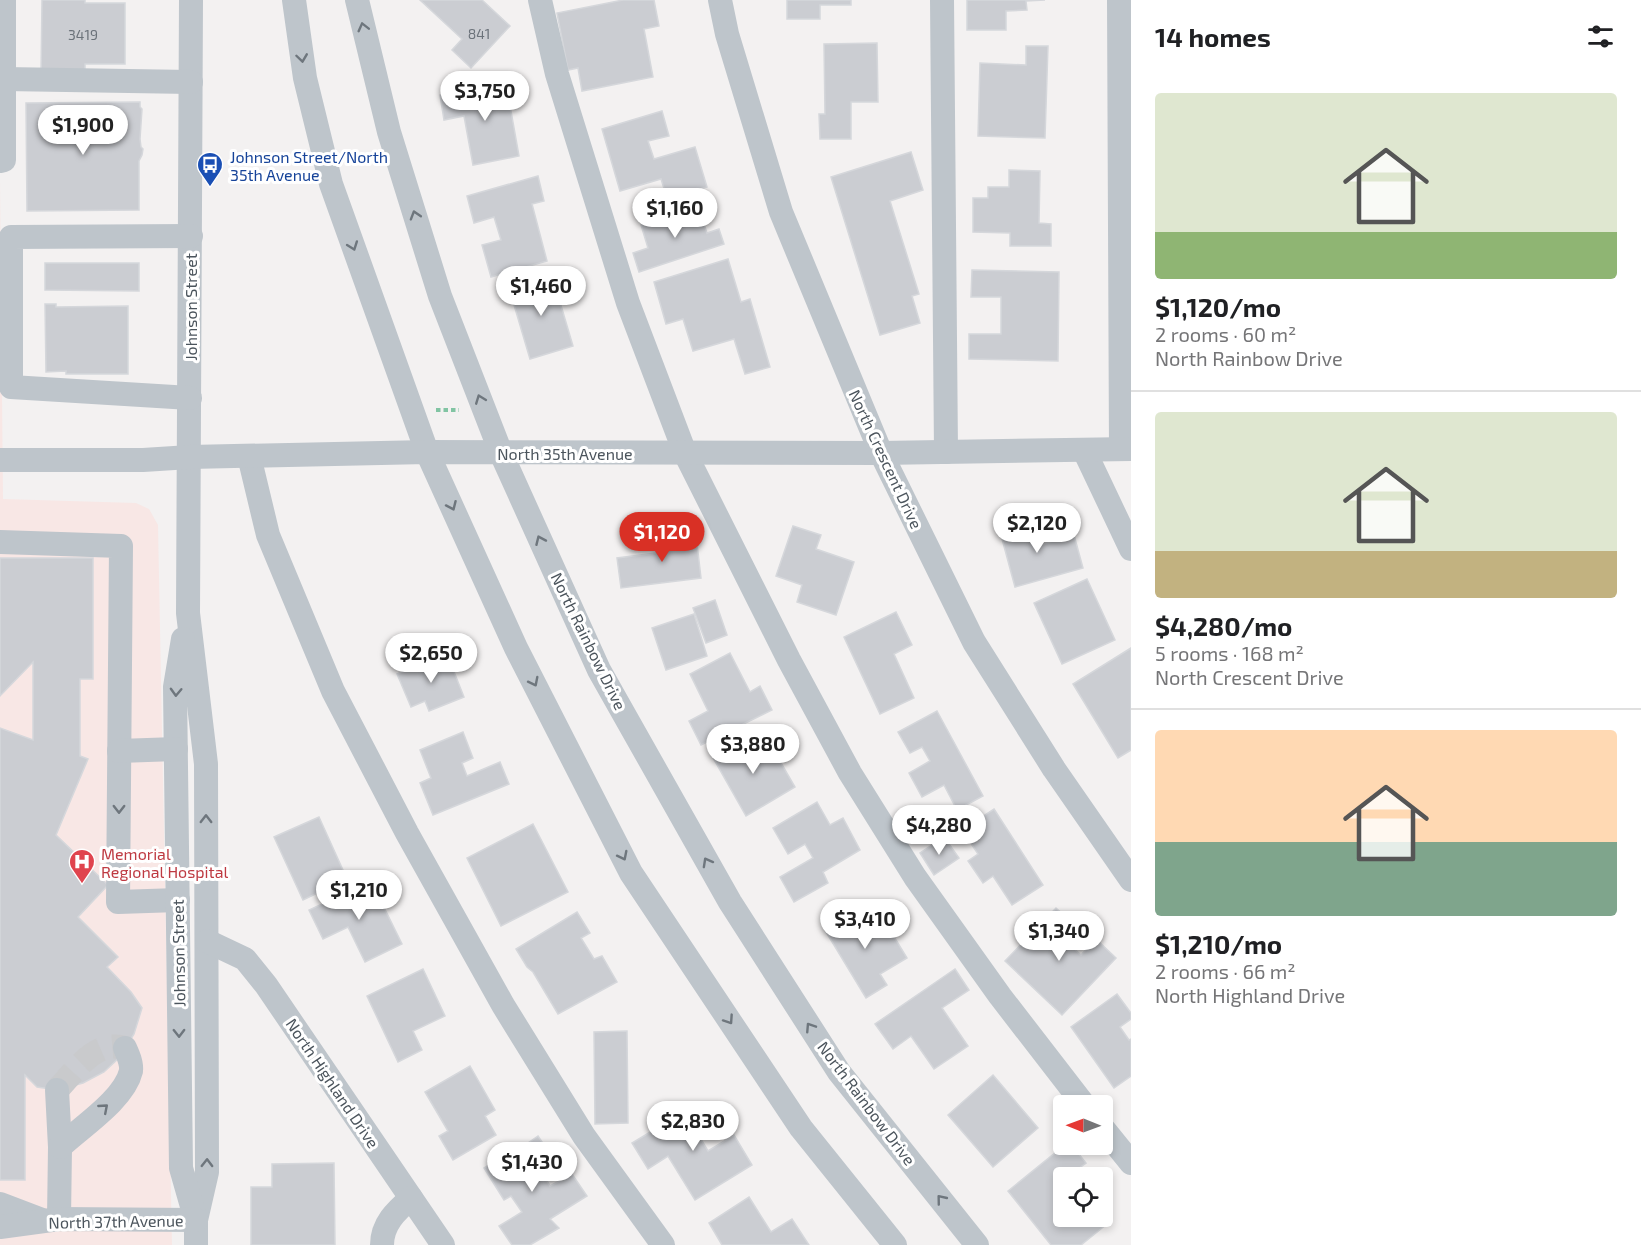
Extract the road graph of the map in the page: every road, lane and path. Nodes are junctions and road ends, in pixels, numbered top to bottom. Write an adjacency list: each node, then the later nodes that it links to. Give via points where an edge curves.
1 (4, 0): 9 (street)
2 (191, 0): 10 (street, Johnson Street)
3 (294, 0): 18 (street, one-way to 18, via 305,78 331,184)
4 (357, 0): 20 (street, North Rainbow Drive, one-way to 4, via 440,296 389,132)
5 (540, 0): 21 (street, via 557,74 628,303)
6 (720, 0): 22 (street, North Crescent Drive, via 781,212)
7 (942, 0): 19 (street)
8 (1119, 0): 17 (street)
9 (4, 79): 10 (street); 11 (street, via 4,160)
10 (191, 82): 12 (street, Johnson Street)
11 (0, 161)
12 (191, 236): 13 (street, Johnson Street); 13 (street, via 11,237 11,387)
13 (190, 398): 24 (street, Johnson Street)
14 (436, 410): 15 (path)
15 (460, 410)
16 (1084, 450): 17 (street, North 35th Avenue); 19 (street, North 35th Avenue); 27 (street)
17 (1126, 450)
18 (428, 452): 20 (street, North 35th Avenue); 23 (street, North 35th Avenue); 49 (street, one-way to 49, via 516,648 631,873 801,1128)
19 (946, 452): 22 (street, North 35th Avenue)
20 (501, 453): 21 (street, North 35th Avenue); 50 (street, North Rainbow Drive, one-way to 20, via 839,1072 730,902 599,670)
21 (685, 453): 22 (street, North 35th Avenue); 36 (street, via 850,773 922,886)
22 (881, 453): 31 (street, North Crescent Drive, via 974,642)
23 (249, 456): 24 (street, North 35th Avenue); 48 (street, via 268,536 333,692 401,823 502,1005 584,1136)
24 (190, 457): 25 (street, North 35th Avenue); 28 (street, Johnson Street)
25 (0, 460)
26 (0, 542): 30 (street, via 121,546)
27 (1131, 549)
28 (188, 613): 29 (street, Johnson Street, one-way to 29, via 175,687); 33 (street, Johnson Street, one-way to 28, via 206,764)
29 (176, 749): 30 (street); 32 (street, Johnson Street)
30 (119, 751): 32 (street, one-way to 32, via 118,902)
31 (1131, 880)
32 (178, 900): 43 (street, Johnson Street, one-way to 43, via 181,1168)
33 (207, 941): 40 (street, North Highland Drive, via 244,959 266,985); 43 (street, Johnson Street, one-way to 33, via 207,1172)
34 (125, 1048): 38 (street, one-way to 34, via 113,1100 124,1084 131,1063)
35 (57, 1090): 38 (street)
36 (1076, 1095)
37 (1113, 1141): 39 (street)
38 (60, 1147): 42 (street)
39 (1131, 1163)
40 (411, 1198): 46 (street, via 392,1215); 47 (street, North Highland Drive)
41 (0, 1204): 42 (street)
42 (52, 1220): 43 (street, North 37th Avenue); 44 (street, North 37th Avenue)
43 (196, 1220): 45 (street, Johnson Street)
44 (0, 1227)
45 (196, 1245)
46 (382, 1245)
47 (442, 1245)
48 (663, 1245)
49 (895, 1245)
50 (977, 1245)

